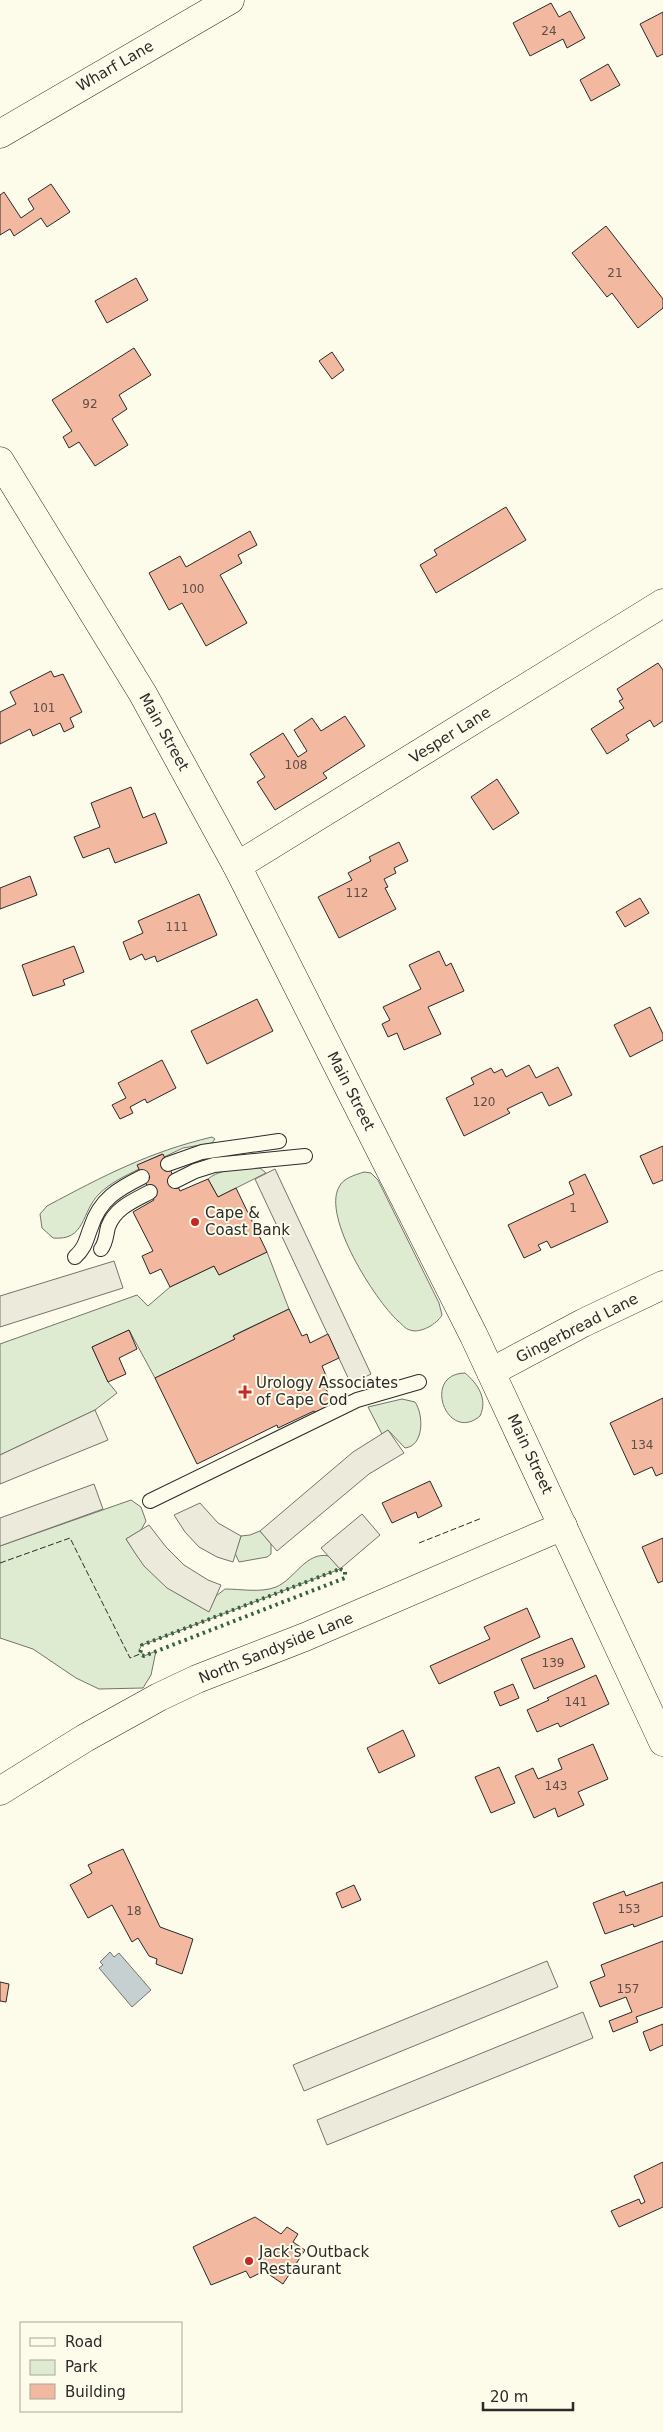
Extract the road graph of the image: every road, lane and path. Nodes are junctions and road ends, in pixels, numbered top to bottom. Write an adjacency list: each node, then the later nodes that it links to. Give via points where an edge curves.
1 (230, 0): 2 (street, Wharf Lane)
2 (0, 134)
3 (0, 461): 5 (street, Main Street, via 143,694)
4 (663, 603): 5 (street, Vesper Lane)
5 (237, 866): 15 (street, Main Street)
6 (280, 1141): 8 (lane, via 202,1152)
7 (305, 1156): 10 (lane, via 214,1165)
8 (168, 1164)
9 (142, 1177): 13 (lane, via 109,1196 95,1217 86,1244)
10 (175, 1180)
11 (150, 1192): 12 (lane, via 116,1213 109,1224 105,1245)
12 (100, 1250)
13 (75, 1257)
14 (663, 1285): 15 (street, Gingerbread Lane)
15 (491, 1372): 18 (street, Main Street)
16 (420, 1382): 17 (lane, via 356,1400)
17 (150, 1501)
18 (563, 1526): 19 (street, Main Street); 20 (street, North Sandyside Lane, via 305,1637 197,1679 84,1738)
19 (663, 1742)
20 (0, 1791)

